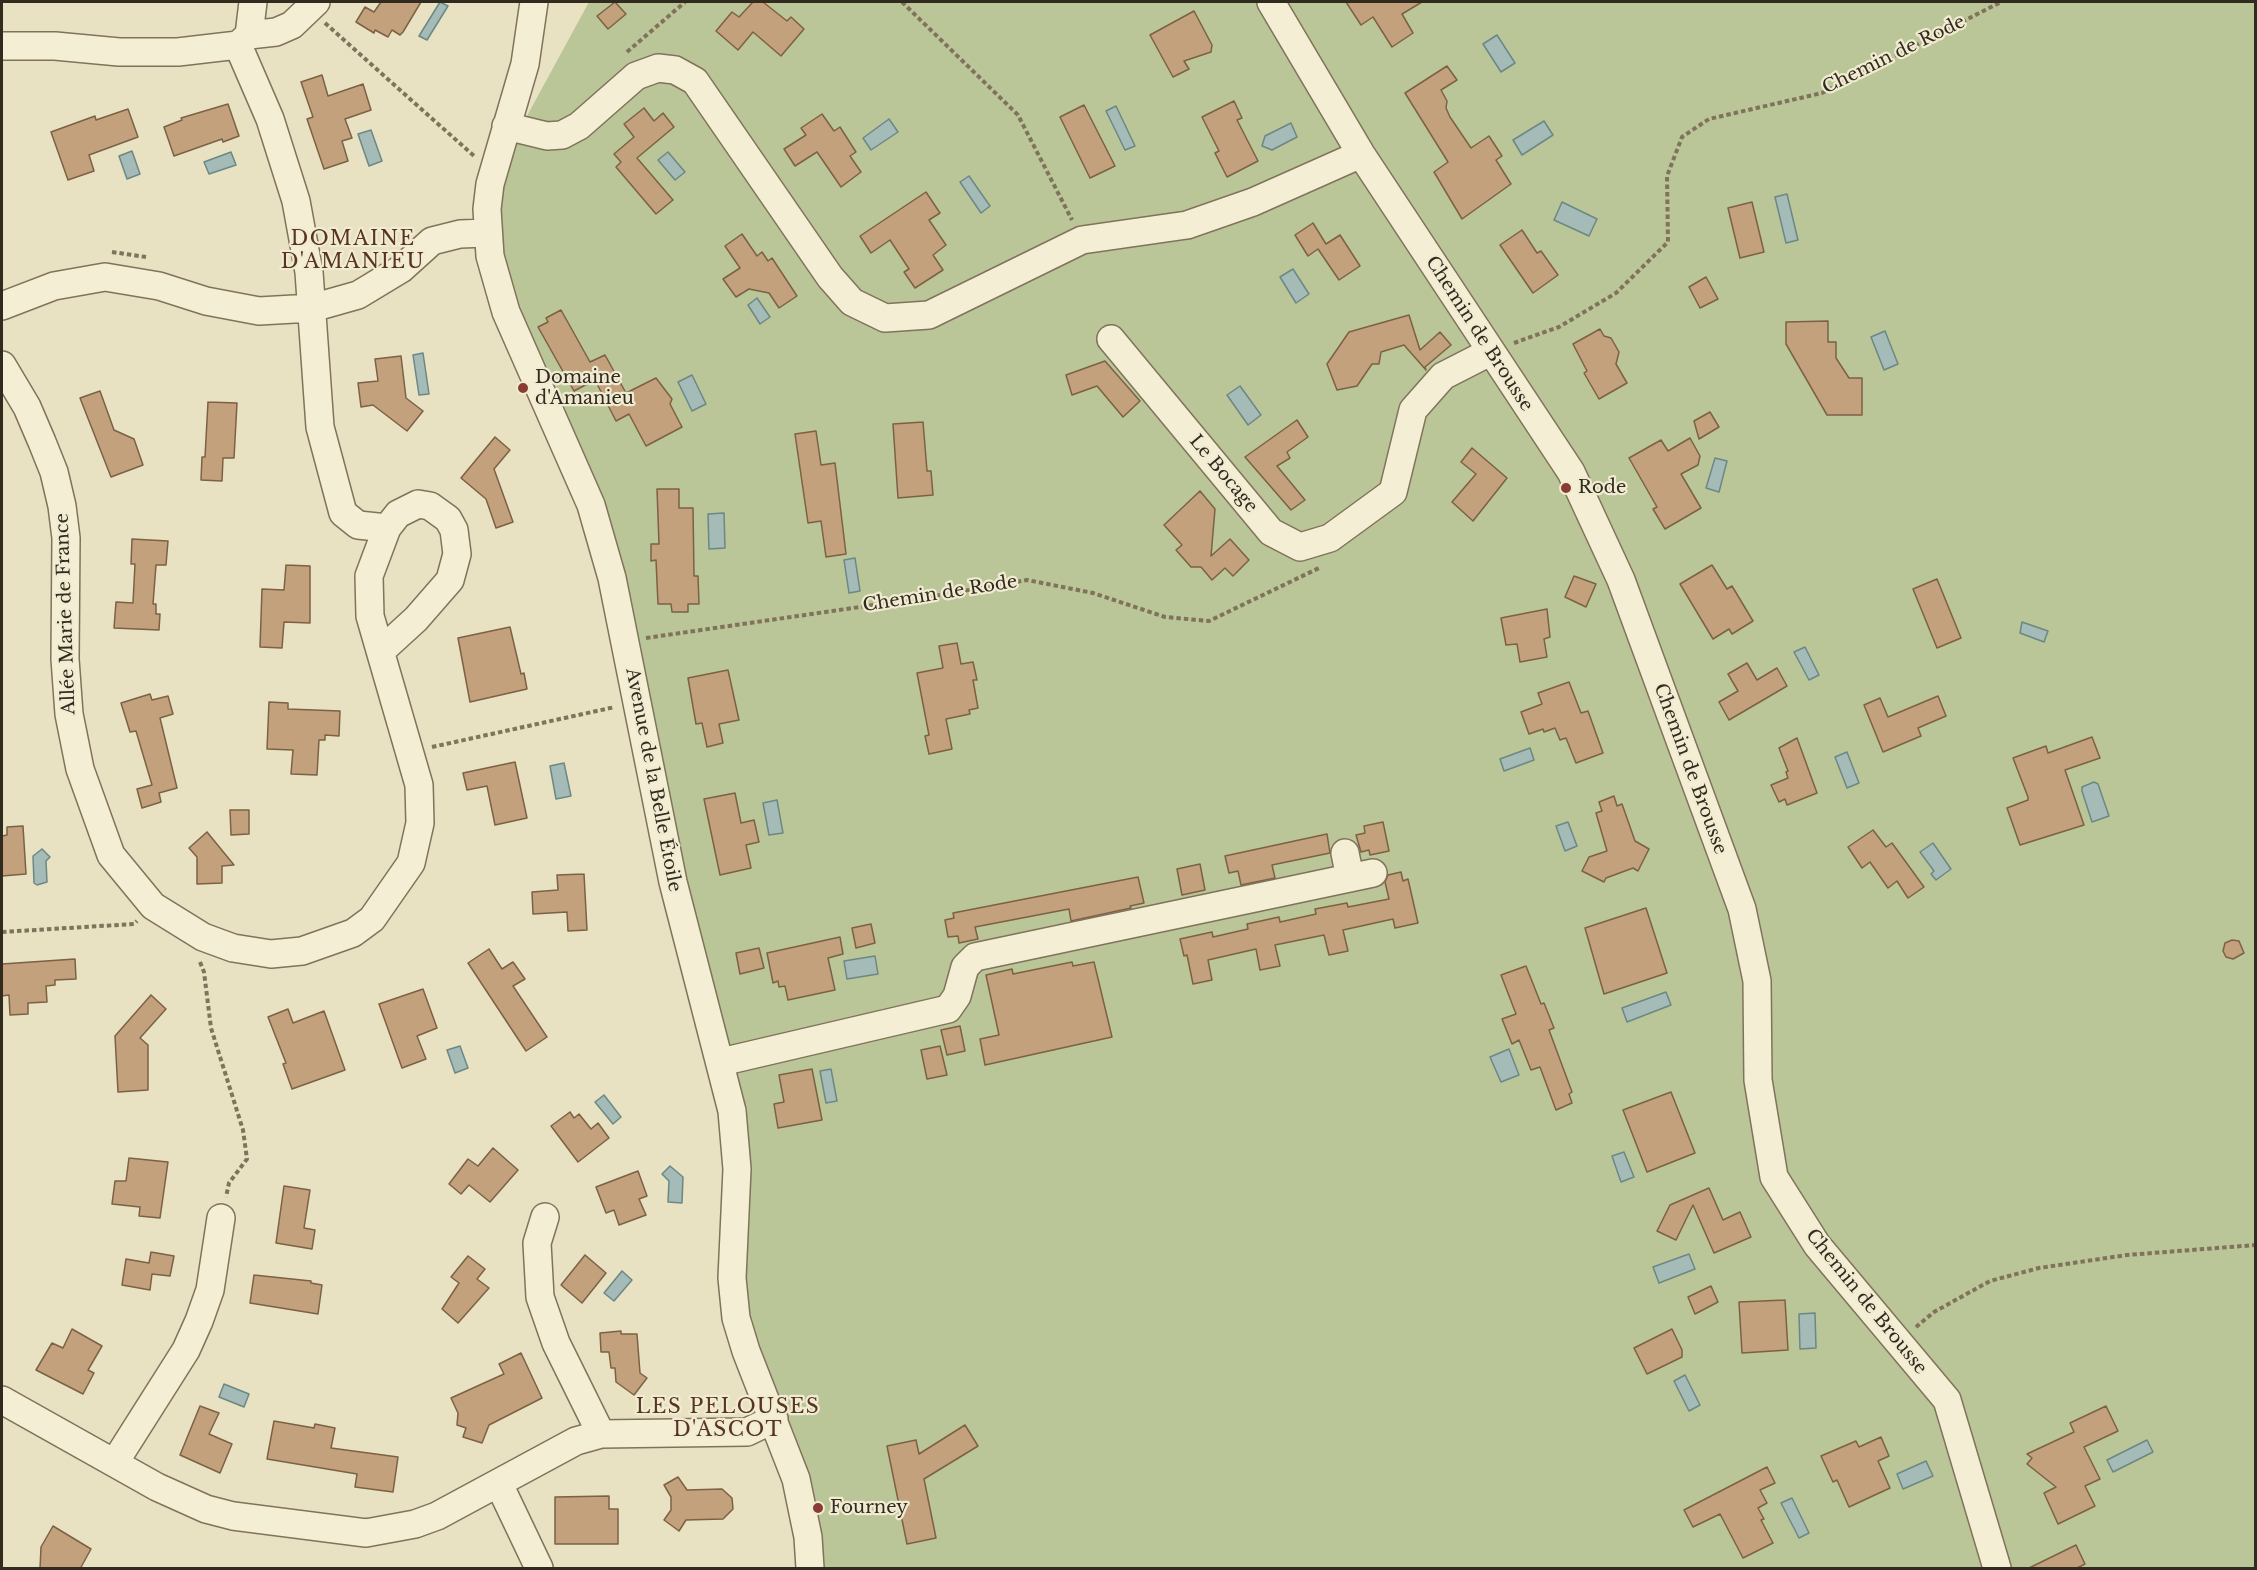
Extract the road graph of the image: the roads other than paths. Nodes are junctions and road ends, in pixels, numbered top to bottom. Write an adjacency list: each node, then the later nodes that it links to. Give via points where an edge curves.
1 (253, 2): 5 (street)
2 (534, 2): 7 (street, Avenue de la Belle Étoile, via 527,53)
3 (1271, 2): 8 (street, Chemin de Brousse)
4 (317, 9): 5 (street, via 276,32)
5 (244, 40): 6 (street, via 178,52); 11 (street, via 296,201)
6 (2, 46)
7 (506, 126): 8 (street, via 548,136 562,135 579,126 636,76 658,69 675,70 695,81 830,277 852,302 885,318 929,315 1082,240 1187,225 1253,202); 9 (street, Avenue de la Belle Étoile, via 490,184)
8 (1361, 154): 15 (street, Chemin de Brousse)
9 (487, 233): 11 (street, via 432,241 401,269 358,295); 20 (street, Avenue de la Belle Étoile, via 506,312 591,505 612,578 673,882)
10 (2, 306): 11 (street, via 54,286 105,277 159,286 259,312)
11 (312, 308): 17 (street, via 320,427 343,513 358,525)
12 (2, 314): 13 (street)
13 (2, 324)
14 (1111, 339): 15 (street, Le Bocage, via 1271,532 1300,547 1330,538 1393,492 1413,410 1443,376)
15 (1490, 352): 30 (street, Chemin de Brousse, via 1571,472 1621,580 1742,909 1757,981 1758,1080 1774,1177 1817,1245 1947,1400)
16 (2, 365): 18 (street, Allée Marie de France, via 42,442 62,506 67,561 65,659 69,714 80,769 111,855 153,906 188,928 233,948 271,954 302,951 353,933 372,919 411,863 420,823 419,785)
17 (387, 528): 18 (street, Allée Marie de France, via 369,576 370,616); 18 (street, Allée Marie de France, via 406,507 430,506 448,519 454,530 457,554 444,588)
18 (381, 651)
19 (1356, 868): 20 (street, via 975,957 965,967 957,996 948,1009)
20 (722, 1062): 24 (street, Avenue de la Belle Étoile, via 738,1169 732,1267 734,1301 740,1335)
21 (545, 1217): 25 (street, via 537,1243 540,1297 556,1343)
22 (221, 1218): 26 (street, via 210,1290 199,1321 186,1350)
23 (2, 1400): 26 (street)
24 (774, 1419): 25 (street, via 747,1432); 29 (street, Avenue de la Belle Étoile, via 800,1492)
25 (601, 1434): 27 (street, via 576,1441)
26 (115, 1462): 27 (street, via 206,1509 366,1533 415,1524)
27 (499, 1484): 28 (street)
28 (539, 1569)
29 (810, 1569)
30 (1997, 1569)

